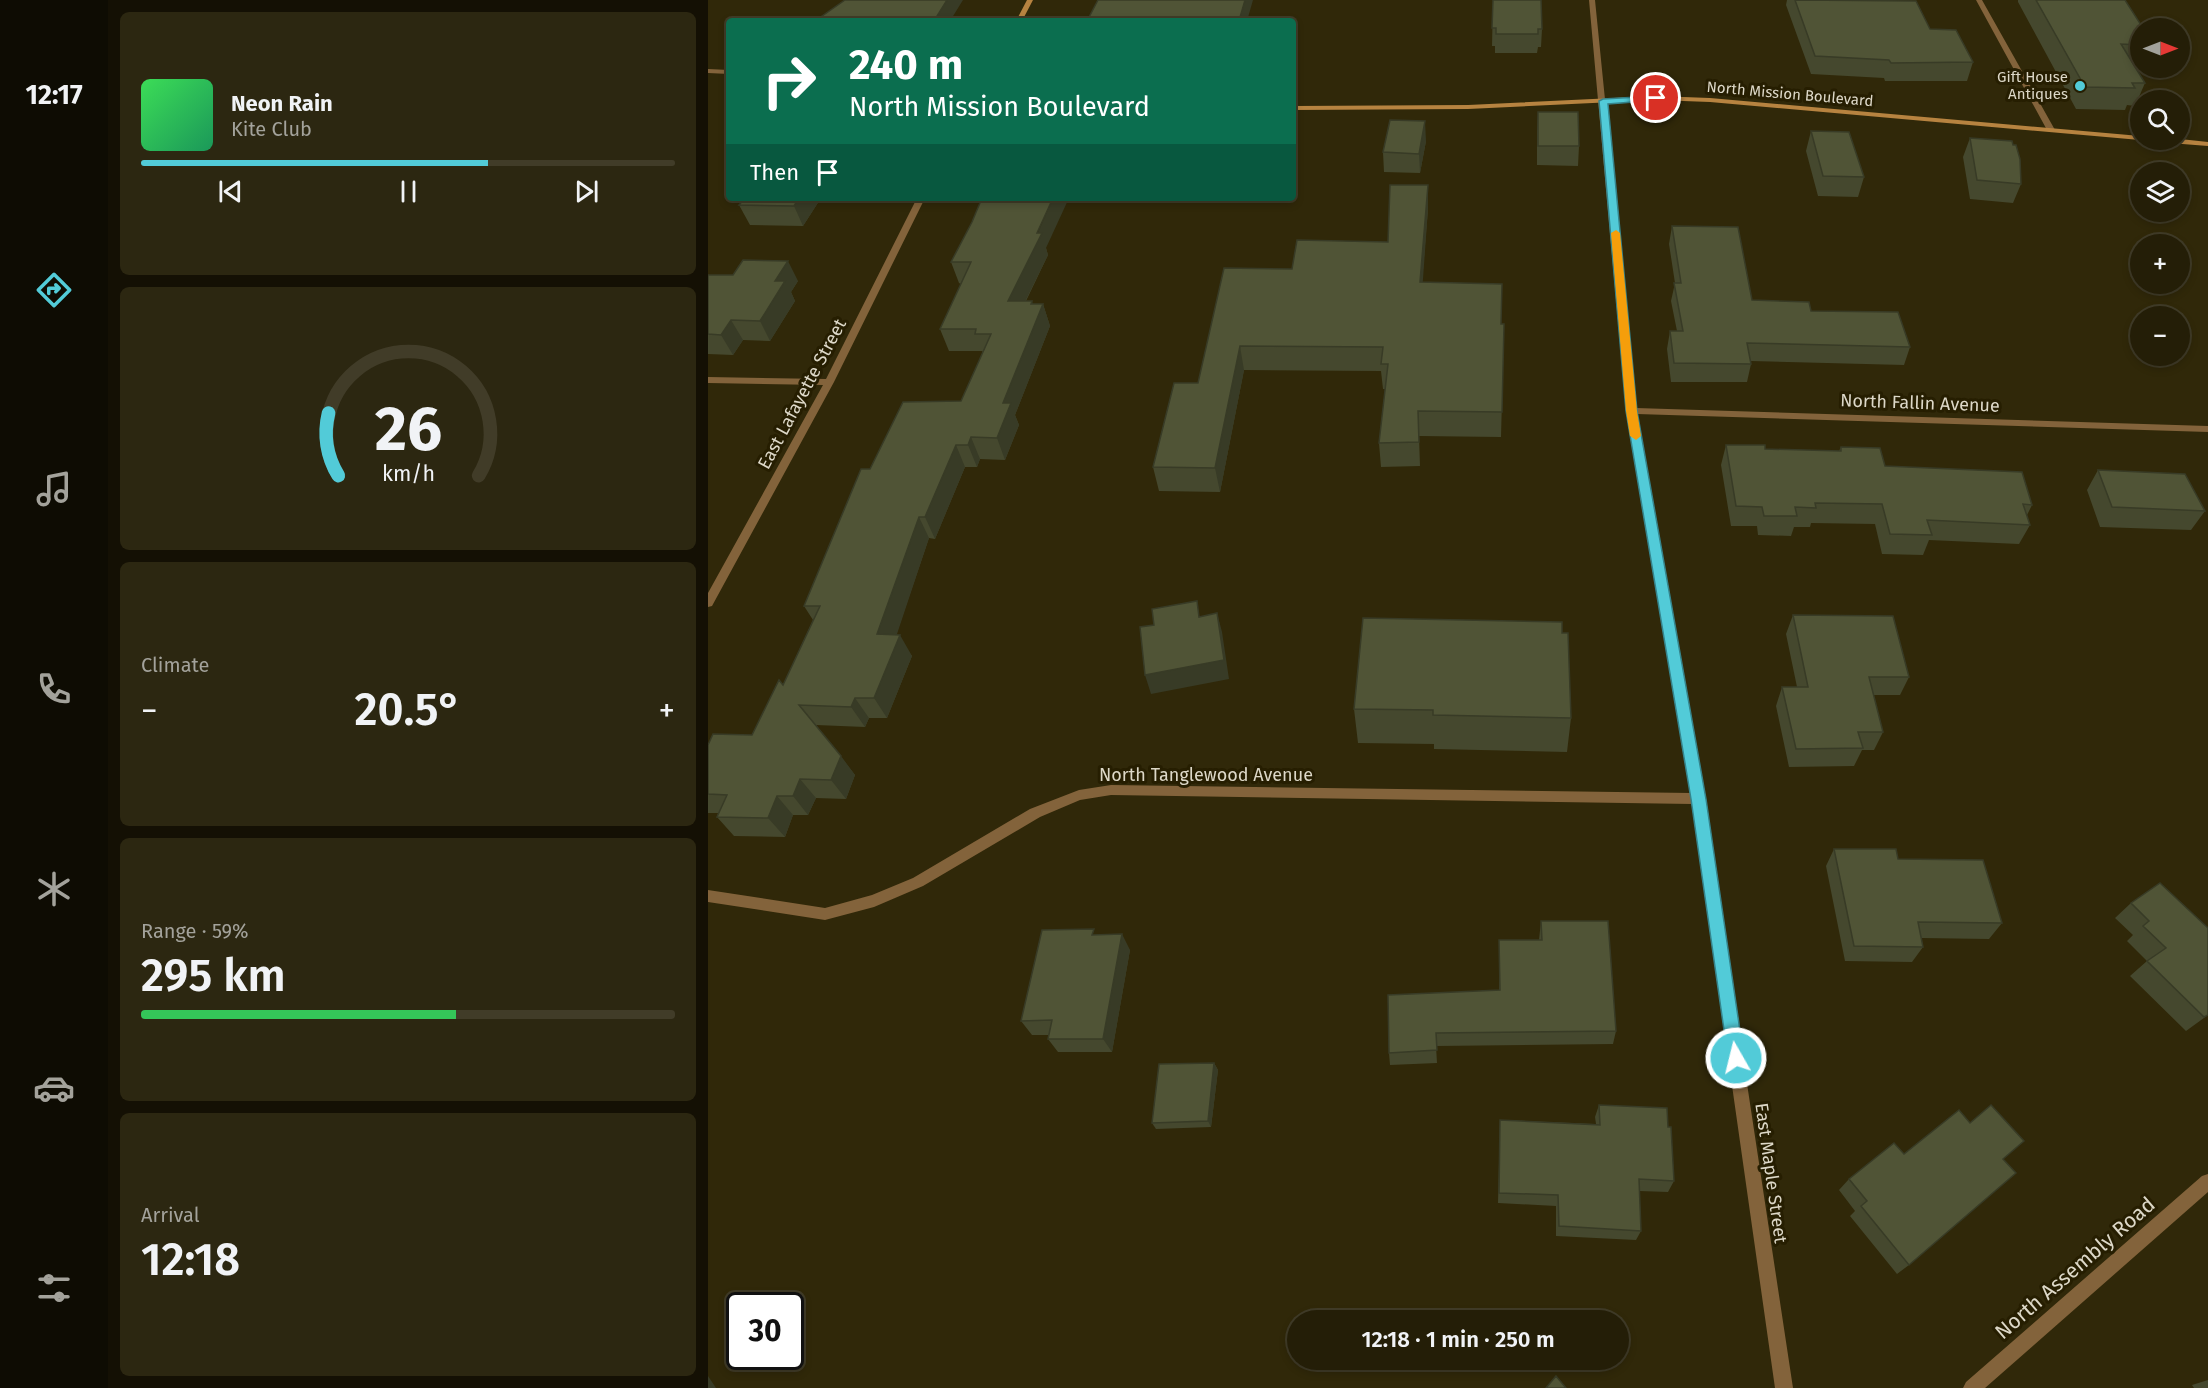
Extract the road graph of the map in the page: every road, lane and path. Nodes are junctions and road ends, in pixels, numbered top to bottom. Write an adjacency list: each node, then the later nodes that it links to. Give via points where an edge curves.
1 (1030, 0): 4 (main road)
2 (1592, 0): 7 (street, East Maple Street)
3 (1979, 0): 9 (street)
4 (1021, 18)
5 (708, 71): 6 (street)
6 (726, 72)
7 (1603, 101): 8 (main road, North Mission Boulevard); 9 (main road, North Mission Boulevard, via 1710,100); 16 (street, East Maple Street)
8 (1296, 108)
9 (2051, 130): 10 (main road, North Mission Boulevard)
10 (2130, 137)
11 (2190, 143): 12 (main road)
12 (2208, 144)
13 (920, 201): 15 (street, East Lafayette Street)
14 (708, 381): 15 (street)
15 (829, 382): 18 (street, East Lafayette Street)
16 (1631, 411): 17 (street, North Fallin Avenue); 19 (street, East Maple Street)
17 (2208, 429)
18 (708, 603)
19 (1698, 799): 20 (street, North Tanglewood Avenue, via 1111,790 1079,795 1035,813 918,882 825,914); 22 (street, East Maple Street)
20 (708, 896)
21 (2208, 1182): 23 (street, North Assembly Road)
22 (1784, 1388)
23 (1972, 1388)

